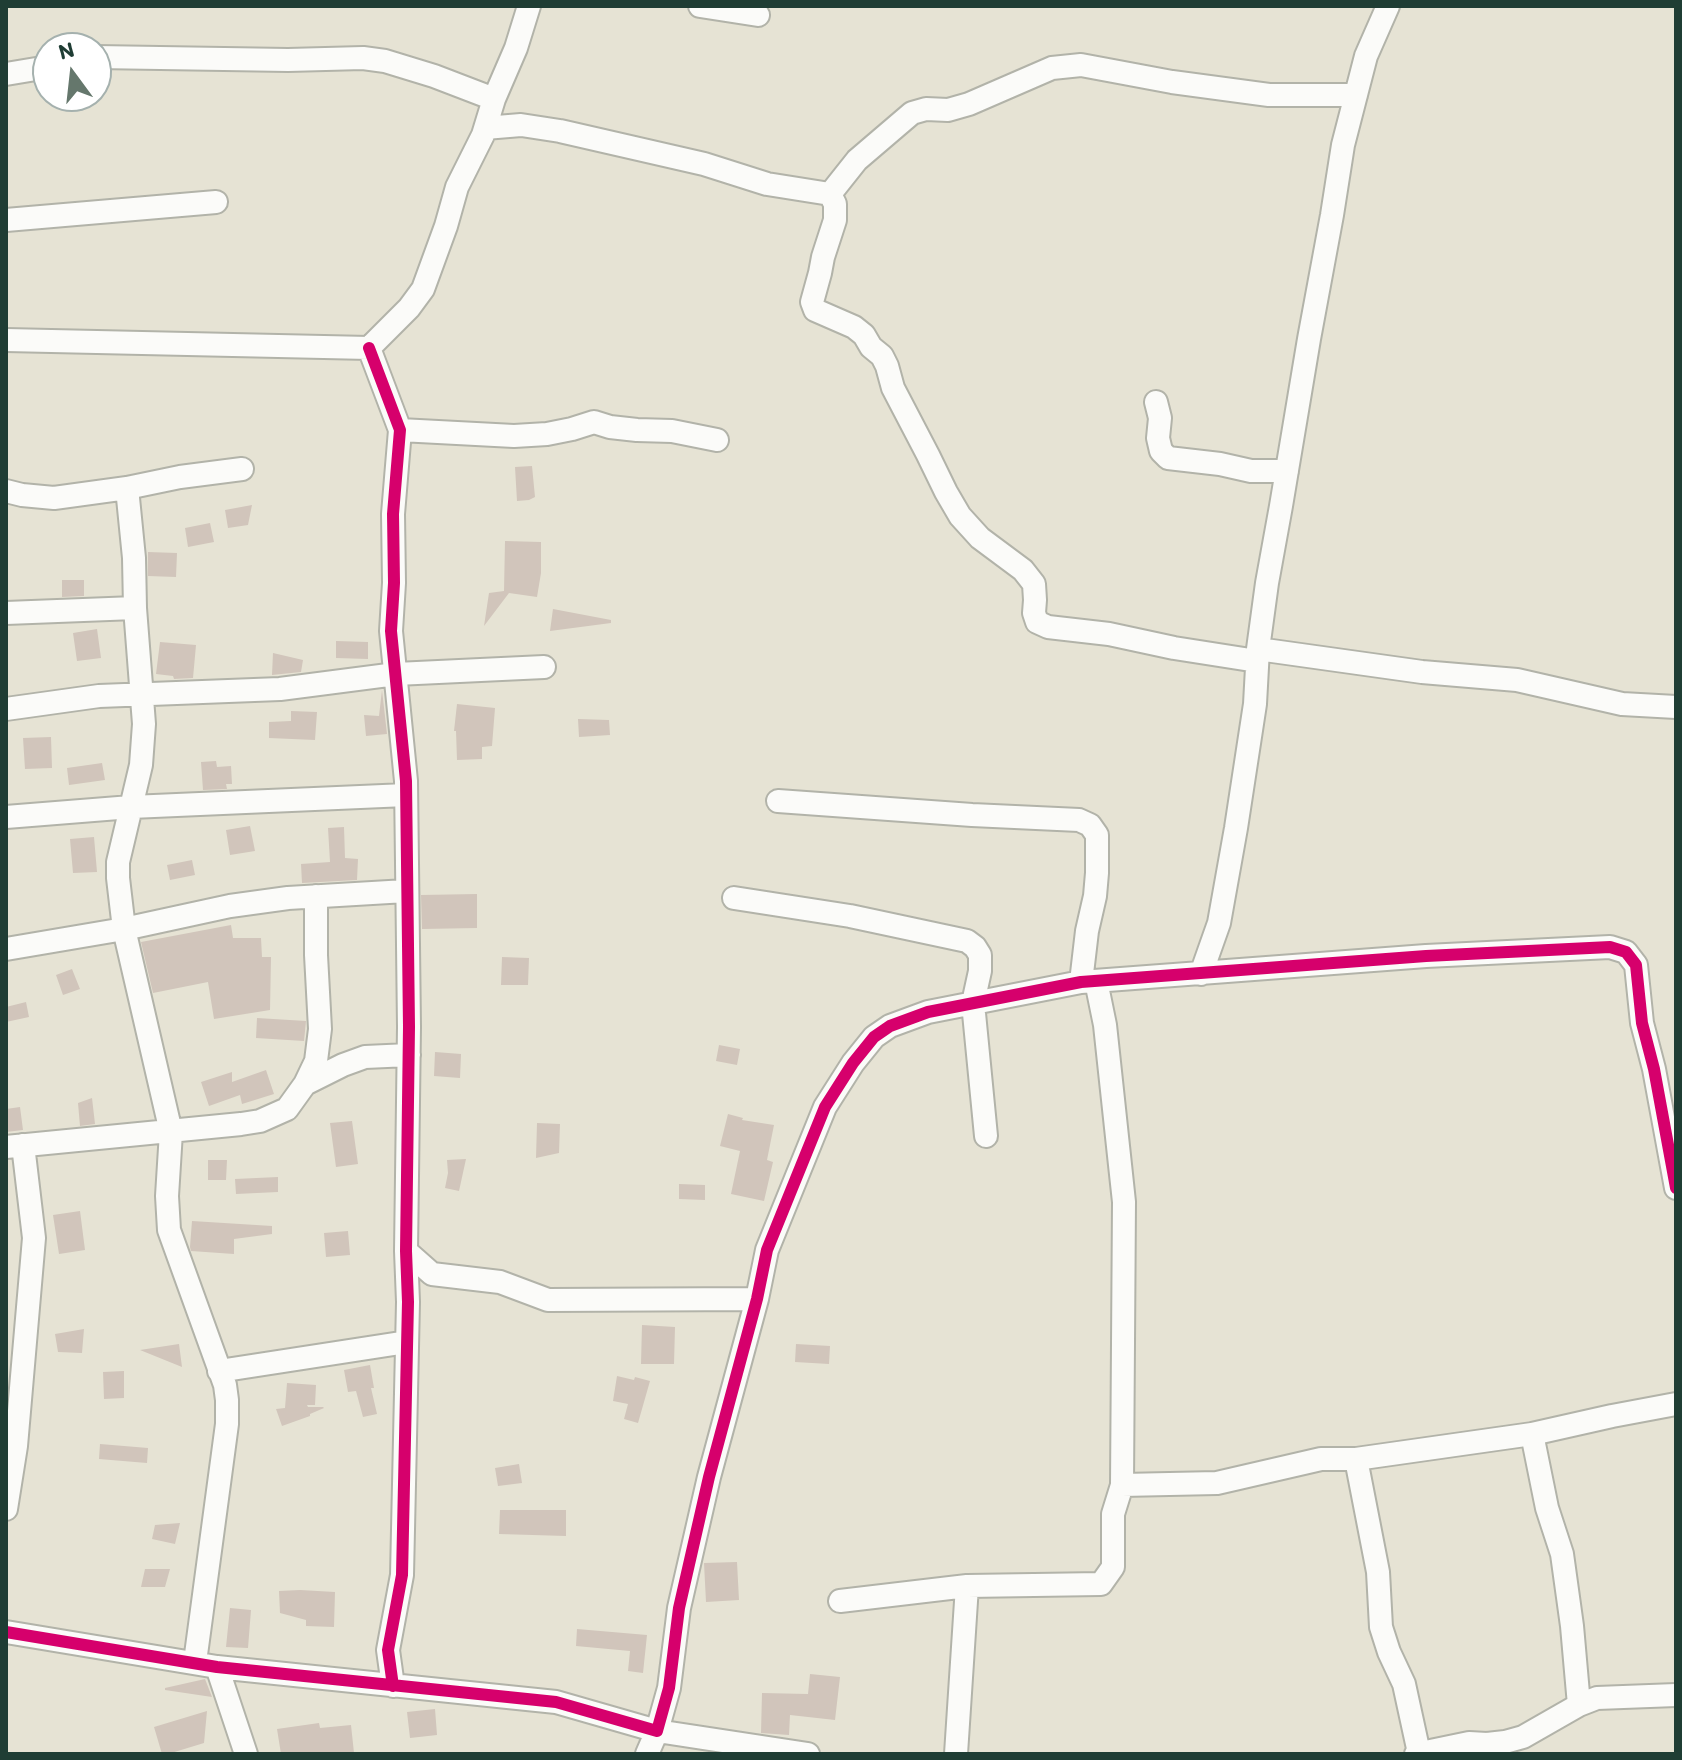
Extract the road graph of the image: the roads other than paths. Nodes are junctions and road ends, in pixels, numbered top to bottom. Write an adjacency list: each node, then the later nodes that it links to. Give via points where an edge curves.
1 (529, 6): 9 (street)
2 (700, 6): 4 (street)
3 (1388, 6): 8 (street)
4 (758, 15)
5 (112, 57): 9 (street, via 363,58 434,76)
6 (32, 70): 7 (street)
7 (6, 74)
8 (1356, 95): 11 (street, via 1269,95 1081,65 1052,68 969,104 912,113 857,160); 20 (street)
9 (494, 99): 10 (street)
10 (485, 128): 11 (street, via 521,125 560,131 767,184); 15 (street, via 457,187 423,289)
11 (830, 194): 25 (street, via 835,220 812,302 815,310 854,327 882,356 893,388 960,516 1034,584 1037,622 1174,648)
12 (216, 202): 13 (street)
13 (6, 220)
14 (6, 340): 15 (street)
15 (369, 348): 17 (street)
16 (1156, 402): 20 (street, via 1158,438 1168,458)
17 (400, 430): 18 (street, via 514,436 594,422); 27 (street, via 391,631)
18 (717, 440)
19 (242, 469): 21 (street)
20 (1287, 471): 25 (street)
21 (127, 488): 22 (street, via 54,498); 23 (street)
22 (6, 491)
23 (135, 608): 24 (street); 28 (street)
24 (6, 613)
25 (1258, 655): 29 (street, via 1517,680 1622,704); 40 (street, via 1255,704 1219,923)
26 (544, 667): 27 (street)
27 (396, 674): 28 (street, via 280,689); 31 (street)
28 (143, 696): 30 (street, via 99,696); 33 (street, via 141,765)
29 (1676, 707)
30 (6, 709)
31 (406, 795): 33 (street); 35 (street)
32 (778, 801): 41 (street, via 1079,820 1090,825 1097,835 1096,885 1087,931)
33 (131, 807): 34 (street); 38 (street, via 118,862)
34 (6, 817)
35 (406, 891): 36 (street); 43 (street)
36 (316, 896): 38 (street, via 230,906); 44 (street, via 320,1029 316,1061)
37 (734, 898): 42 (street, via 967,941 980,955)
38 (124, 929): 39 (street); 45 (street)
39 (6, 949)
40 (1201, 974): 41 (street); 48 (street, via 1571,947 1626,952 1636,965 1642,1023)
41 (1089, 981): 42 (street); 58 (street, via 1105,1025 1124,1202)
42 (973, 1003): 46 (street); 51 (street, via 890,1026 853,1063 813,1136 767,1250)
43 (409, 1055): 44 (street, via 365,1057); 49 (street)
44 (305, 1084): 45 (street, via 287,1109 260,1121)
45 (171, 1132): 47 (street); 54 (street, via 169,1230)
46 (986, 1136)
47 (14, 1146): 59 (street, via 34,1238)
48 (1676, 1188)
49 (406, 1251): 50 (street); 52 (street)
50 (432, 1274): 51 (street, via 500,1282 548,1300); 52 (street)
51 (757, 1299): 68 (street, via 705,1492)
52 (408, 1302): 53 (street)
53 (407, 1342): 54 (street); 65 (street, via 402,1575 388,1650)
54 (219, 1371): 63 (street, via 227,1424)
55 (1676, 1404): 56 (street)
56 (1532, 1434): 57 (street); 67 (street, via 1562,1554)
57 (1356, 1459): 58 (street, via 1321,1459 1217,1483); 69 (street, via 1378,1572 1381,1627 1404,1684)
58 (1122, 1485): 60 (street, via 1113,1514 1113,1567 1101,1584)
59 (6, 1509)
60 (967, 1586): 61 (street); 73 (street)
61 (840, 1601)
62 (6, 1632): 63 (street)
63 (195, 1662): 64 (street)
64 (217, 1667): 65 (street); 70 (street)
65 (393, 1686): 68 (street, via 556,1702)
66 (1676, 1695): 67 (street, via 1597,1698)
67 (1579, 1705): 69 (street, via 1523,1737)
68 (657, 1731): 71 (street); 72 (street)
69 (1418, 1753)
70 (246, 1754)
71 (647, 1754)
72 (808, 1754)
73 (956, 1754)

